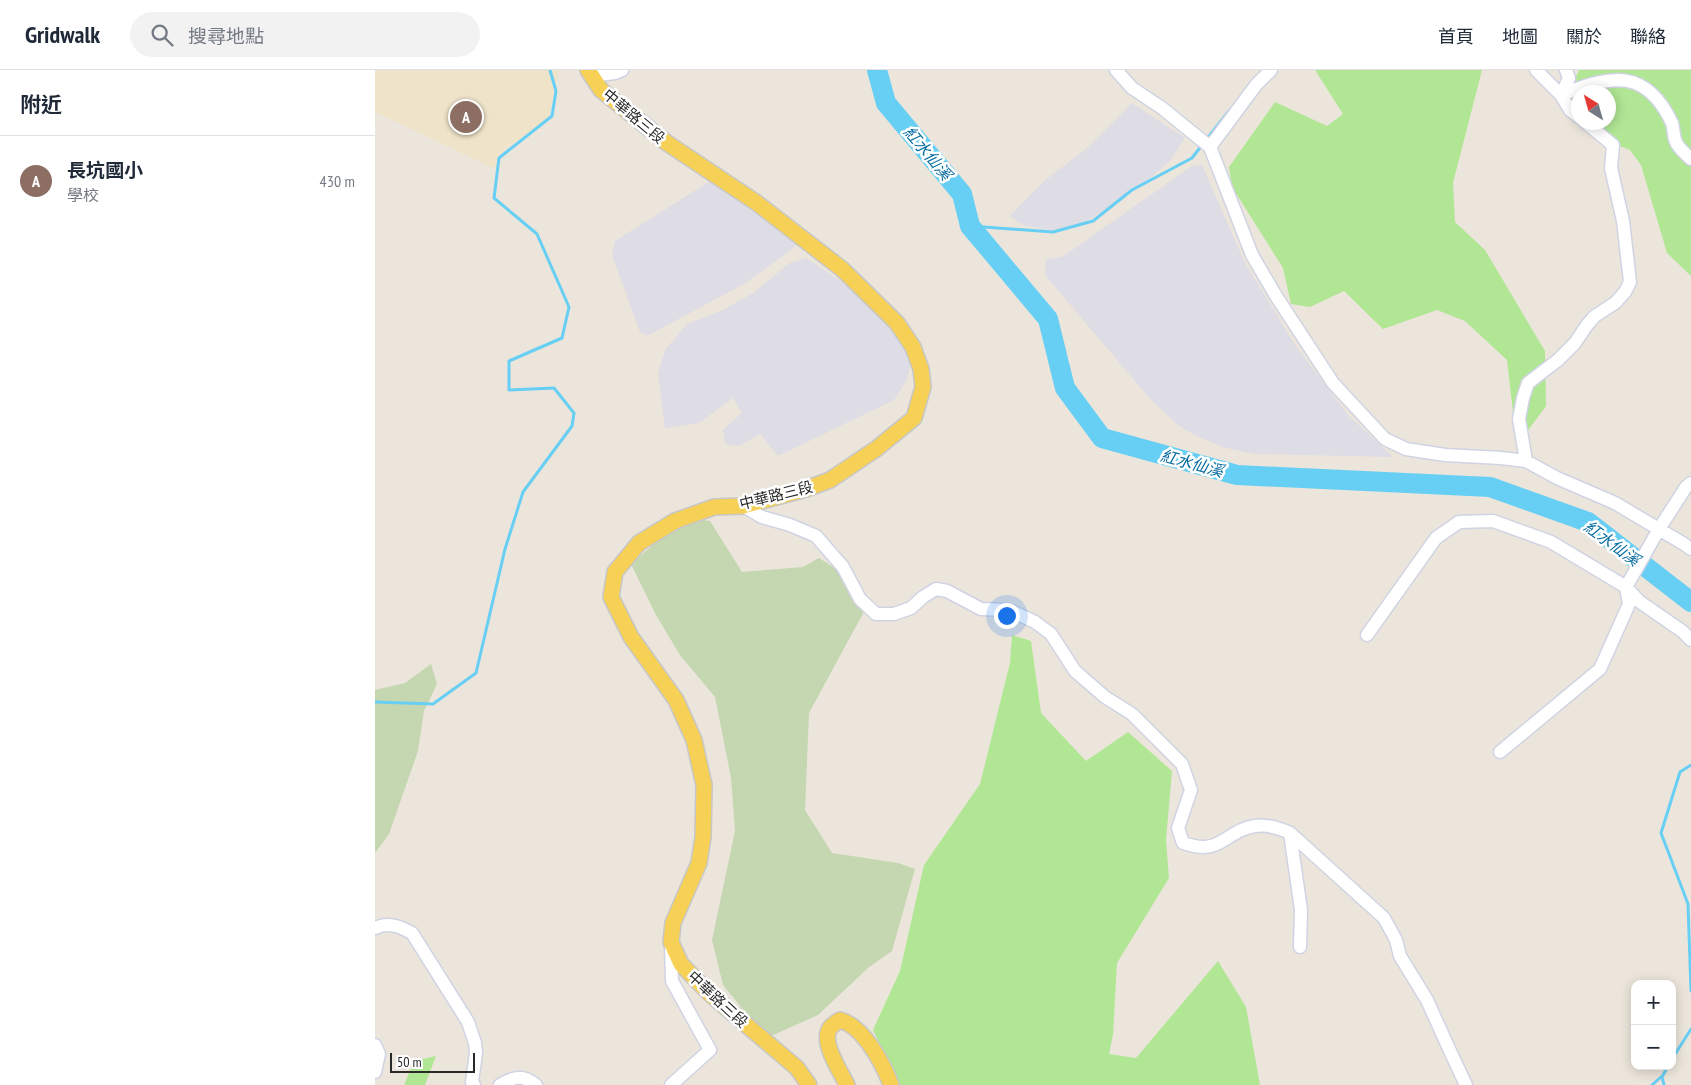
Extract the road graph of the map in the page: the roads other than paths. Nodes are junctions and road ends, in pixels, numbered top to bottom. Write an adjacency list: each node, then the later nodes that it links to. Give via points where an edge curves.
1 (622, 70): 6 (street, via 615,74)
2 (1116, 70): 10 (street, via 1132,88)
3 (1271, 70): 10 (street, via 1256,84)
4 (1536, 70): 7 (street)
5 (1566, 70): 7 (street, via 1569,78)
6 (589, 73): 14 (main road, 中華路三段, via 601,90 667,143 757,203 842,269 897,323 913,347 921,369 923,387 914,418 876,450 830,480)
7 (1561, 95): 8 (street); 11 (street, via 1605,77 1628,74 1641,78 1661,100 1676,143)
8 (1571, 110)
9 (1594, 130): 12 (street, via 1613,146 1611,168 1623,221 1630,282 1615,303 1595,316 1558,360 1528,383 1519,419)
10 (1210, 147): 12 (street, via 1252,256 1276,296 1333,383 1385,438 1406,449)
11 (1691, 159)
12 (1526, 462): 15 (street, via 1615,504)
13 (1691, 483): 15 (street)
14 (743, 506): 21 (street, via 816,536 843,567 860,599 876,614 894,614 911,608 936,589 947,591 981,609 1009,610 1051,634 1075,671 1105,697 1132,714 1182,764 1191,790 1178,828 1183,843 1213,846 1240,830 1262,825 1275,826); 23 (main road, 中華路三段, via 714,507 675,521 639,543 615,572 611,597 631,637 676,700 694,740 704,785 699,863 673,923)
15 (1659, 529): 16 (street); 17 (street)
16 (1691, 549)
17 (1626, 587): 18 (street, via 1551,542 1493,521 1459,522 1436,538); 19 (street, via 1640,602); 20 (street, via 1629,604 1600,669)
18 (1367, 635)
19 (1691, 640)
20 (1499, 752)
21 (1290, 833): 24 (street, via 1301,910); 34 (street, via 1383,918 1396,940 1399,956 1427,1000)
22 (375, 928): 27 (street, via 384,924 398,925 412,933 468,1022 475,1043)
23 (671, 942): 30 (street, via 672,981 710,1050); 31 (main road, 中華路三段, via 681,964 709,993 797,1068)
24 (1300, 948)
25 (375, 1045): 26 (street, via 379,1054)
26 (375, 1072)
27 (474, 1085)
28 (500, 1085): 29 (street, via 512,1077 529,1079)
29 (536, 1085)
30 (671, 1085)
31 (809, 1085)
32 (847, 1085): 33 (main road, via 828,1047 830,1028 840,1020 849,1022 859,1032 876,1054)
33 (891, 1085)
34 (1467, 1085)

